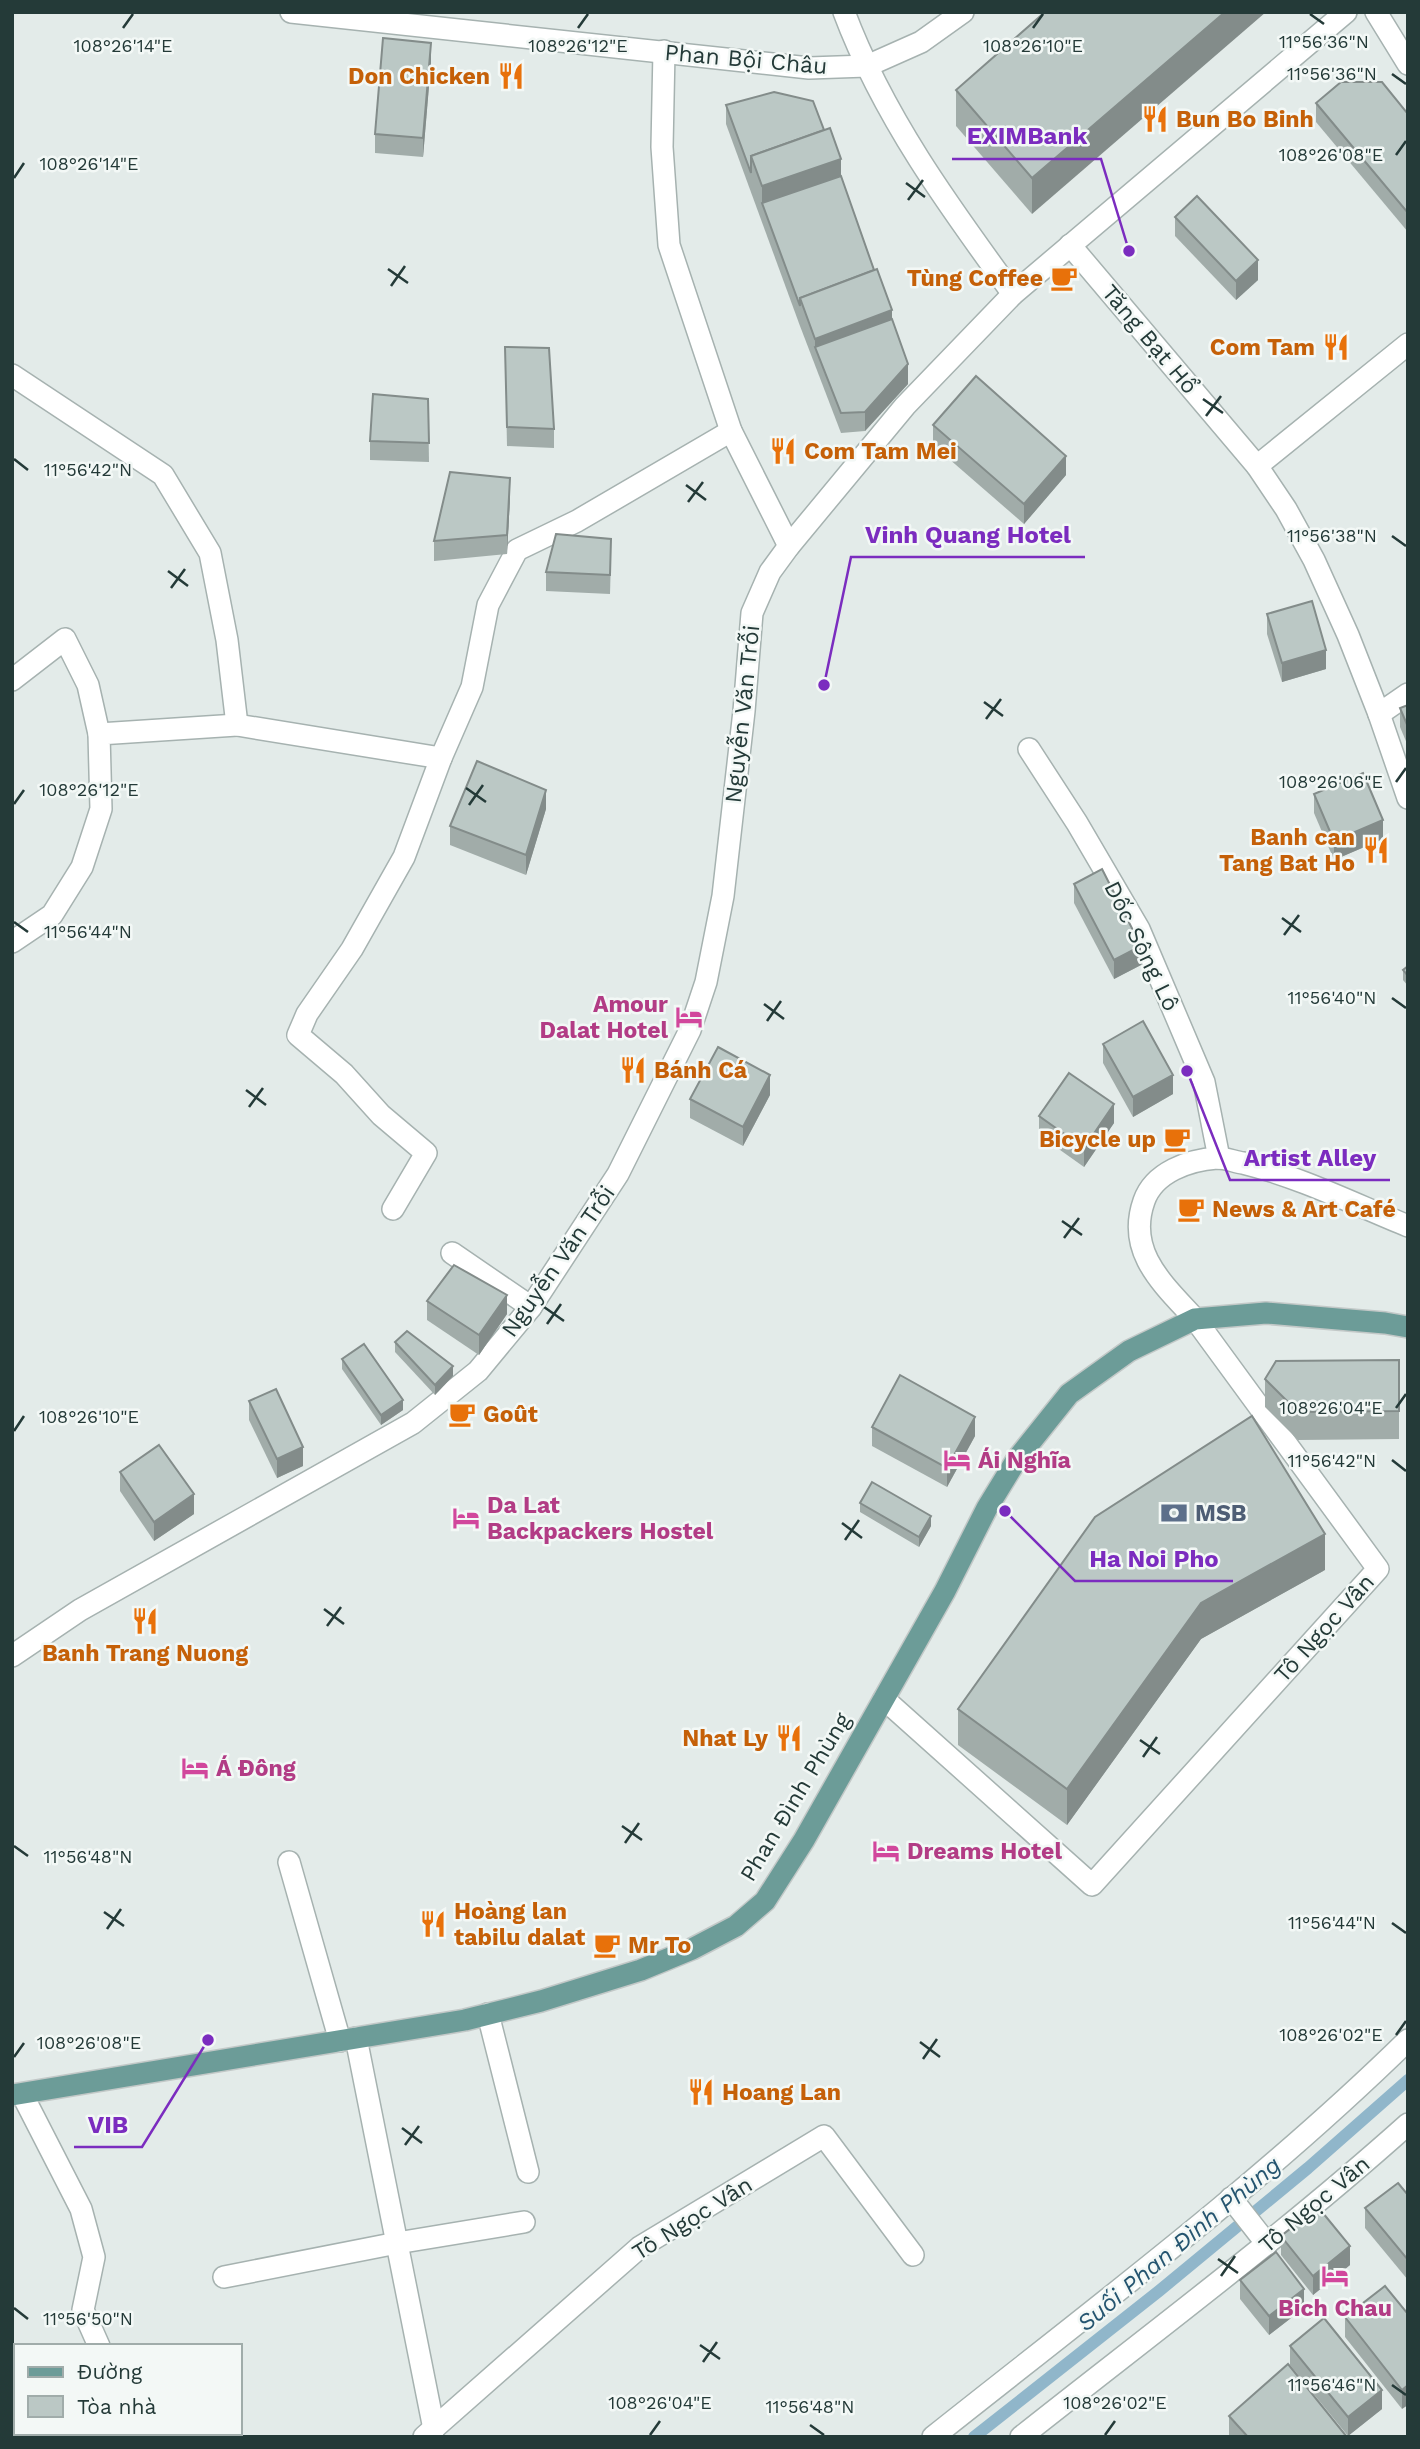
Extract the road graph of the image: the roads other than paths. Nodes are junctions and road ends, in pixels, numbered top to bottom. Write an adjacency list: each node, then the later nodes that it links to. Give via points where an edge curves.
1 (291, 12): 6 (street, Phan Bội Châu)
2 (844, 12): 9 (street)
3 (963, 12): 9 (street, via 921,42)
4 (1346, 12): 10 (street, Nguyễn Văn Trỗi)
5 (1376, 12): 8 (street)
6 (448, 20): 7 (street, Phan Bội Châu)
7 (664, 51): 9 (street, Phan Bội Châu, via 809,68); 14 (street, via 662,147 669,245)
8 (1408, 64)
9 (867, 66): 11 (street, via 908,144)
10 (1070, 245): 11 (street, Nguyễn Văn Trỗi); 15 (street, Tăng Bạt Hổ)
11 (1013, 294): 16 (street, Nguyễn Văn Trỗi, via 905,406)
12 (1408, 344): 15 (street)
13 (12, 375): 20 (street, via 163,475 210,553)
14 (731, 431): 16 (street); 23 (street, via 577,521 517,550 488,605 472,687)
15 (1257, 466): 19 (street, Tăng Bạt Hổ, via 1314,560)
16 (789, 546): 30 (street, Nguyễn Văn Trỗi, via 769,572 752,613 723,896 706,982 690,1030 618,1174)
17 (12, 680): 21 (street, via 65,639 88,685)
18 (1408, 694): 19 (street)
19 (1379, 714): 24 (street, Tăng Bạt Hổ)
20 (237, 725): 21 (street); 23 (street)
21 (99, 734): 25 (street, via 101,808 82,867 52,915)
22 (1029, 749): 26 (street, Dốc Sông Lô, via 1139,929 1205,1082)
23 (441, 758): 27 (street, via 404,857 298,1035 426,1153)
24 (1408, 798)
25 (12, 942)
26 (1219, 1158): 28 (street, via 1275,1171); 31 (street, via 1172,1168 1148,1188 1138,1218 1143,1255)
27 (393, 1209)
28 (1408, 1226)
29 (452, 1253): 30 (street)
30 (531, 1307): 33 (street, Nguyễn Văn Trỗi, via 478,1371 413,1423 80,1610)
31 (1195, 1319): 32 (main road, Phan Đình Phùng, via 1266,1313); 34 (main road, Phan Đình Phùng, via 1129,1351 1069,1394 999,1488); 34 (street, Tô Ngọc Vân, via 1378,1569 1092,1885)
32 (1408, 1327)
33 (12, 1656)
34 (884, 1699): 36 (main road, Phan Đình Phùng, via 765,1901 736,1926 641,1970)
35 (289, 1862): 37 (street)
36 (488, 2014): 37 (main road, Phan Đình Phùng); 41 (street)
37 (348, 2040): 39 (main road, Phan Đình Phùng); 45 (street)
38 (1408, 2040): 42 (street)
39 (17, 2094): 48 (street, via 81,2209 94,2258 83,2309)
40 (1408, 2124): 44 (street, Tô Ngọc Vân, via 1347,2178)
41 (528, 2172)
42 (1234, 2202): 44 (street); 50 (street)
43 (524, 2222): 45 (street)
44 (1263, 2239): 51 (street, Tô Ngọc Vân)
45 (397, 2243): 47 (street); 49 (street)
46 (914, 2255): 49 (street, Tô Ngọc Vân, via 824,2136 640,2247)
47 (224, 2277)
48 (98, 2344)
49 (429, 2433)
50 (933, 2437)
51 (1021, 2437)

